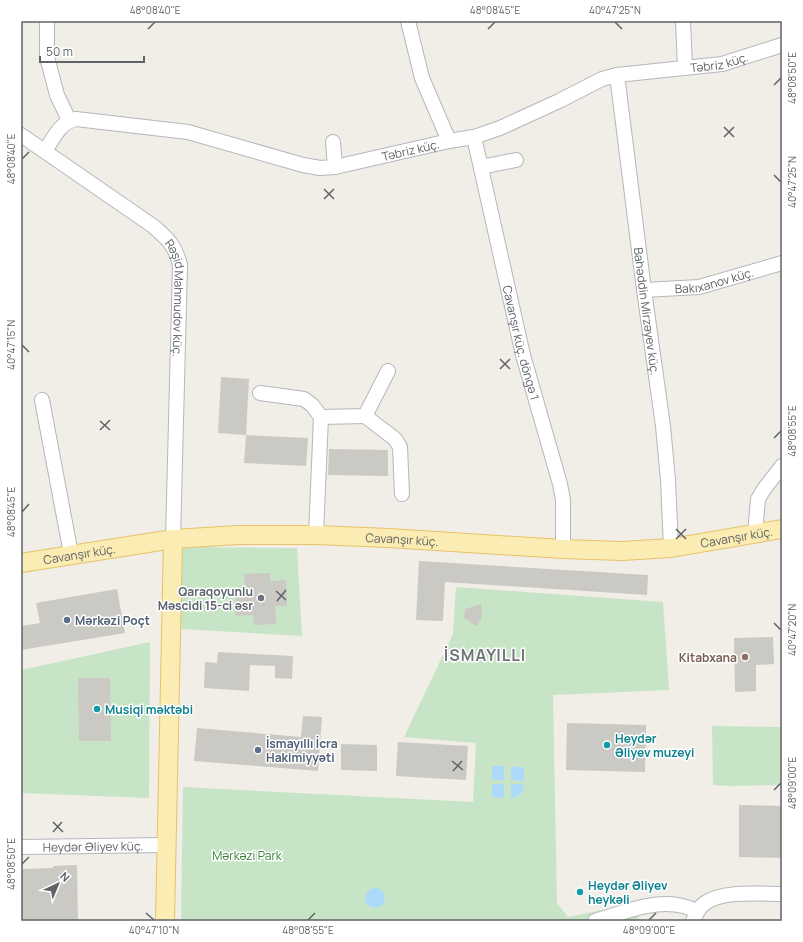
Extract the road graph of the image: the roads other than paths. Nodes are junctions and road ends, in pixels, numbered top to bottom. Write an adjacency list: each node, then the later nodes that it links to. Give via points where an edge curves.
1 (47, 21): 7 (street, via 47,57 57,95)
2 (408, 21): 10 (street, via 422,78)
3 (683, 21): 5 (street)
4 (782, 45): 5 (street, Təbriz küç., via 722,64)
5 (685, 67): 6 (street, Təbriz küç.)
6 (617, 75): 9 (street, Təbriz küç., via 602,79 500,128); 17 (street, Bahəddin Mirzəyev küç.)
7 (69, 120): 12 (street, via 61,127); 14 (street, Təbriz küç., via 76,118 188,132 296,163 320,168)
8 (21, 135): 12 (street, Rəşid Mahmudov küç.)
9 (474, 137): 10 (street, Təbriz küç.); 15 (street, Cavanşır küç. döngə 1)
10 (449, 141): 14 (street, Təbriz küç.)
11 (333, 142): 14 (street)
12 (45, 152): 28 (street, Rəşid Mahmudov küç., via 153,226 167,238 177,253 180,273)
13 (516, 160): 15 (street)
14 (335, 167)
15 (481, 167): 30 (street, Cavanşır küç. döngə 1, via 523,355 560,484)
16 (782, 263): 17 (street, Bakıxanov küç., via 699,287)
17 (644, 290): 29 (street, Bahəddin Mirzəyev küç., via 663,426)
18 (388, 371): 21 (street)
19 (260, 394): 22 (street, via 304,399)
20 (42, 400): 31 (street)
21 (365, 416): 22 (street); 24 (street, via 395,439 400,447)
22 (321, 417): 27 (street)
23 (782, 466): 26 (street, via 758,499)
24 (402, 494)
25 (782, 529): 26 (main road, Cavanşır küç.)
26 (754, 534): 29 (main road, Cavanşır küç.)
27 (316, 535): 28 (main road, Cavanşır küç., via 240,535); 30 (main road, Cavanşır küç.)
28 (173, 539): 31 (main road, Cavanşır küç.); 33 (main road)
29 (671, 548): 30 (main road, Cavanşır küç., via 622,551)
30 (563, 549)
31 (71, 554): 32 (main road, Cavanşır küç.)
32 (21, 563)
33 (166, 845): 34 (street, Heydər Əliyev küç.); 37 (main road)
34 (21, 847)
35 (782, 894): 36 (street, via 714,898 704,904)
36 (695, 916): 38 (street, via 683,906 657,905)
37 (165, 921)
38 (595, 921)

